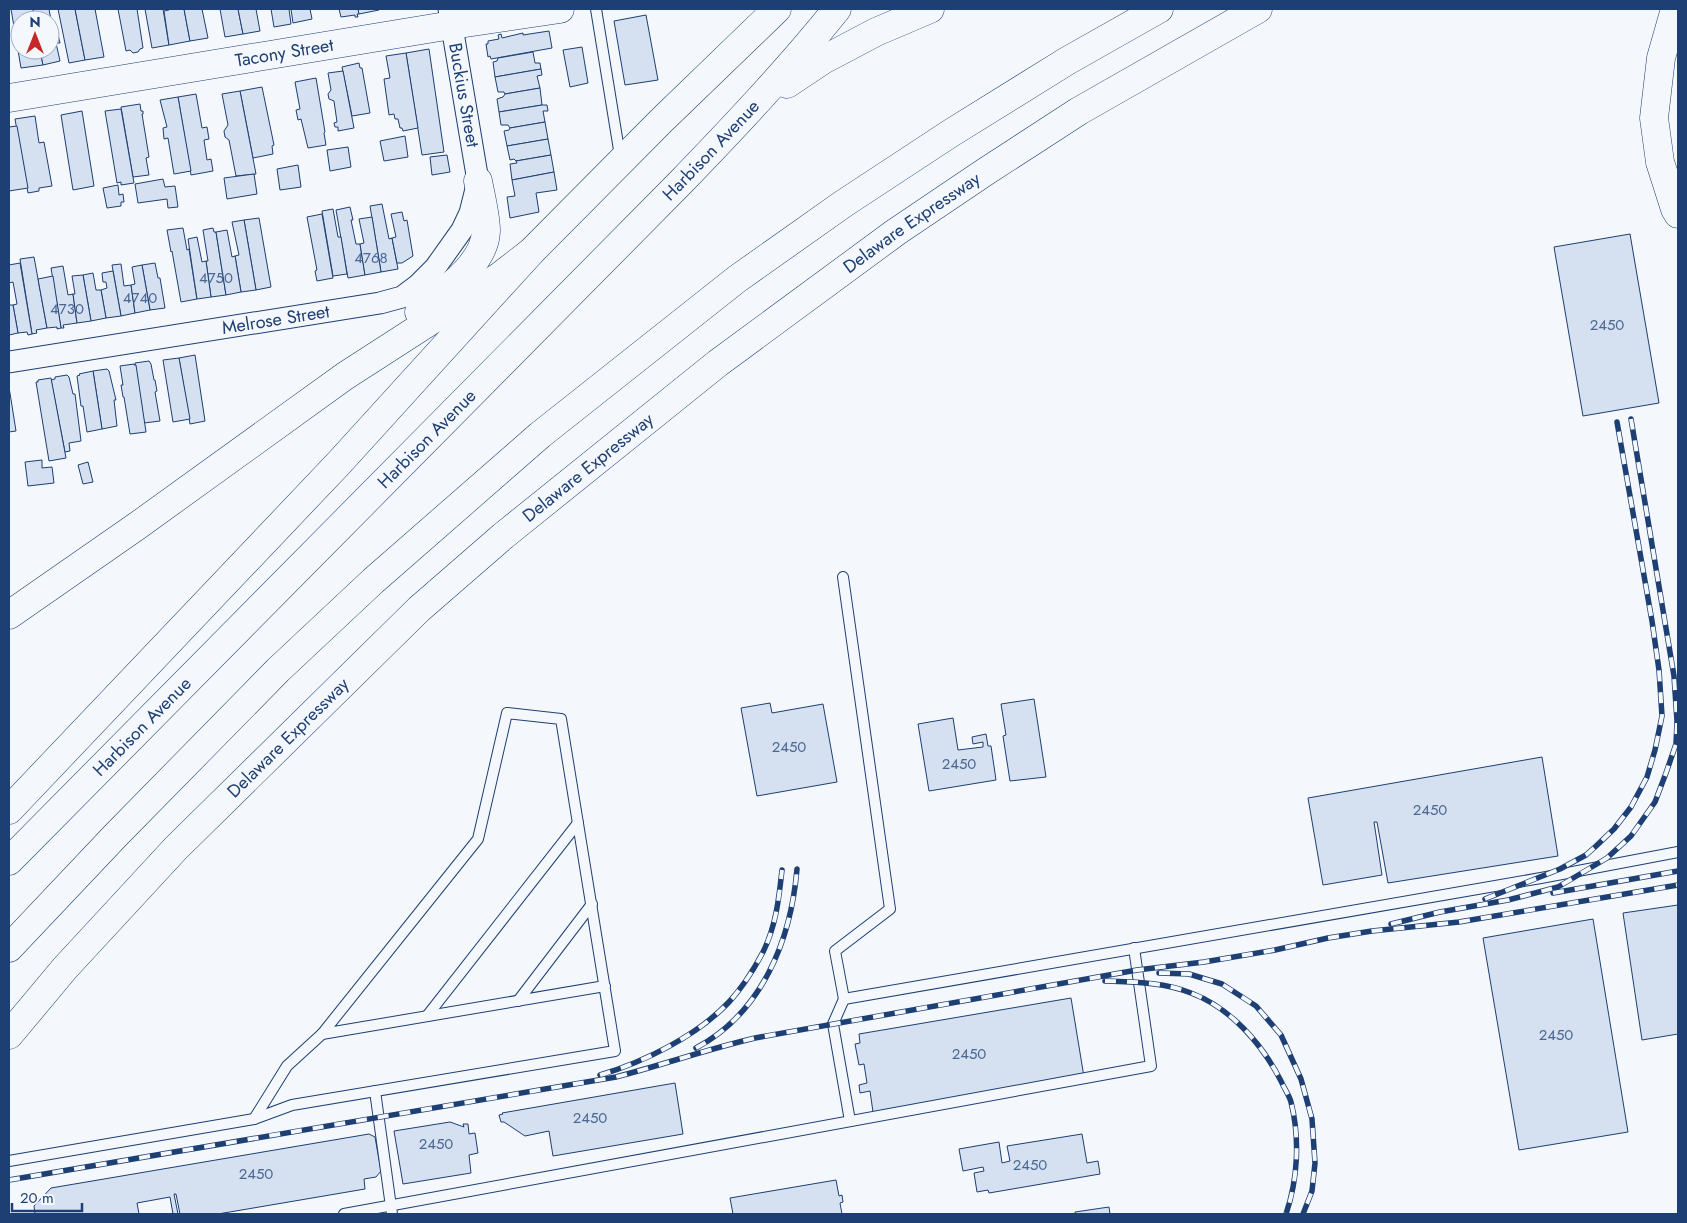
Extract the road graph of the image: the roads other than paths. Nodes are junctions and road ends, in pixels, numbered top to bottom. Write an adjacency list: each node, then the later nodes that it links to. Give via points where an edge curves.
1 (560, 9): 9 (main road, Tacony Street)
2 (596, 9): 12 (lane)
3 (777, 9): 12 (main road)
4 (837, 9): 11 (main road, Harbison Avenue)
5 (930, 9): 11 (main road, via 876,32 824,60)
6 (1159, 9): 25 (main road, via 1067,61 843,204 737,279 540,435 373,581 278,670)
7 (1258, 9): 32 (main road, Delaware Expressway, via 1079,111 896,232 718,363 503,536 419,609 176,848 65,968)
8 (1675, 9): 14 (main road, via 1661,58 1654,118 1660,162)
9 (450, 17): 10 (main road, Tacony Street); 13 (street, Buckius Street)
10 (9, 98)
11 (756, 104): 23 (main road, Harbison Avenue)
12 (621, 162): 15 (main road)
13 (478, 181): 16 (street, Melrose Street, via 462,230 435,268 402,297); 17 (main road, via 486,231 473,266)
14 (1678, 214)
15 (531, 252): 17 (main road, via 500,276); 20 (main road, via 338,464)
16 (9, 362)
17 (345, 376): 19 (main road)
18 (843, 577): 28 (lane, via 890,909 835,951)
19 (9, 615)
20 (9, 810)
21 (578, 823): 24 (lane); 30 (lane); 31 (lane, via 561,719 507,713 478,839)
22 (1678, 852): 26 (lane)
23 (9, 861)
24 (592, 904): 27 (lane); 29 (lane)
25 (9, 948)
26 (1134, 948): 28 (lane); 35 (lane, via 1151,1066)
27 (605, 986): 29 (lane); 33 (lane, via 615,1051)
28 (844, 999): 35 (lane, via 833,1024)
29 (518, 1001): 30 (lane)
30 (426, 1016): 31 (lane)
31 (322, 1034): 34 (lane, via 287,1066)
32 (9, 1035)
33 (375, 1091): 34 (lane, via 292,1105); 37 (lane)
34 (254, 1119): 36 (lane)
35 (850, 1121): 37 (lane)
36 (9, 1162)
37 (391, 1210): 38 (lane)
38 (344, 1214)

